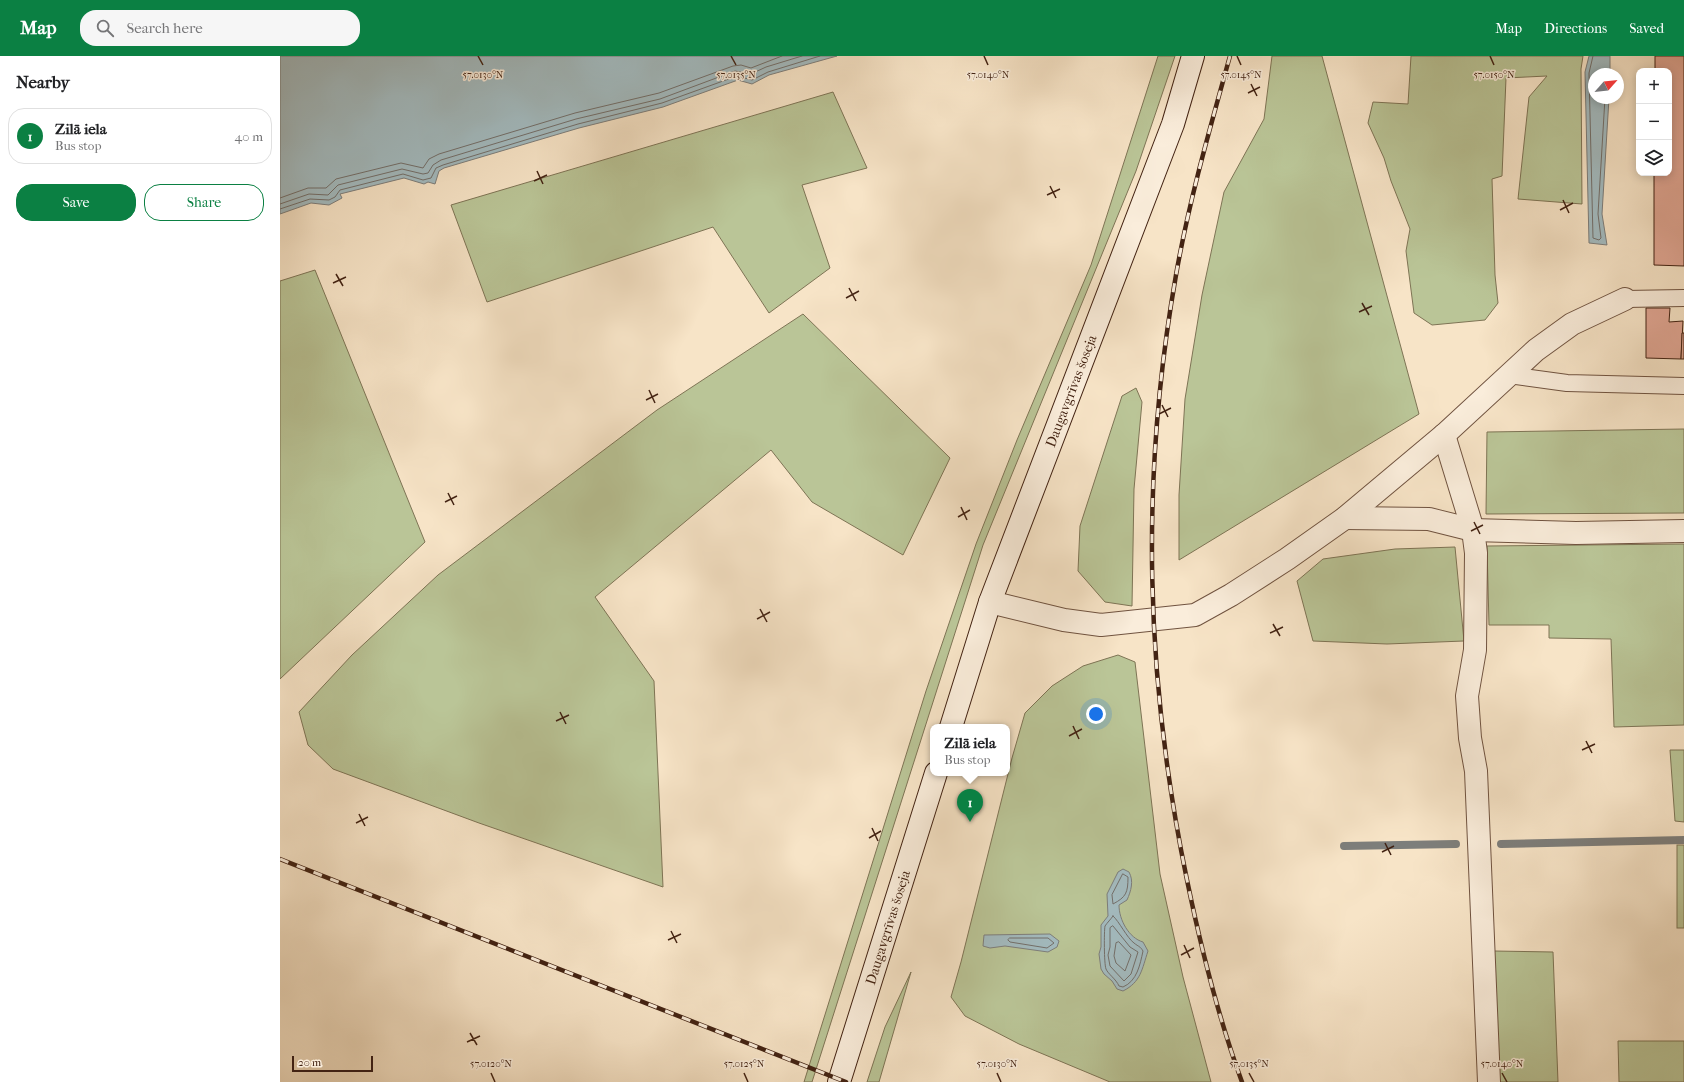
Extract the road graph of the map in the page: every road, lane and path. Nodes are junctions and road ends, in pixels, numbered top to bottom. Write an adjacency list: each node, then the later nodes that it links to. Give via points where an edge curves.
1 (1193, 56): 10 (street, Daugavgrīvas šoseja, via 1173,124)
2 (1684, 298): 3 (lane)
3 (1625, 299): 4 (street, via 1572,324 1536,350)
4 (1509, 375): 5 (lane, via 1567,383); 6 (street)
5 (1684, 386)
6 (1444, 435): 7 (street); 8 (street)
7 (1345, 518): 8 (street, via 1429,519); 10 (street, via 1288,559 1195,615 1101,625 1064,620)
8 (1473, 530): 9 (street, via 1576,533); 14 (street, via 1476,553 1475,650 1467,696 1470,738 1476,771)
9 (1684, 531)
10 (990, 602): 11 (street, Daugavgrīvas šoseja)
11 (952, 724)
12 (935, 776): 13 (street, Daugavgrīvas šoseja)
13 (839, 1082)
14 (1489, 1082)

